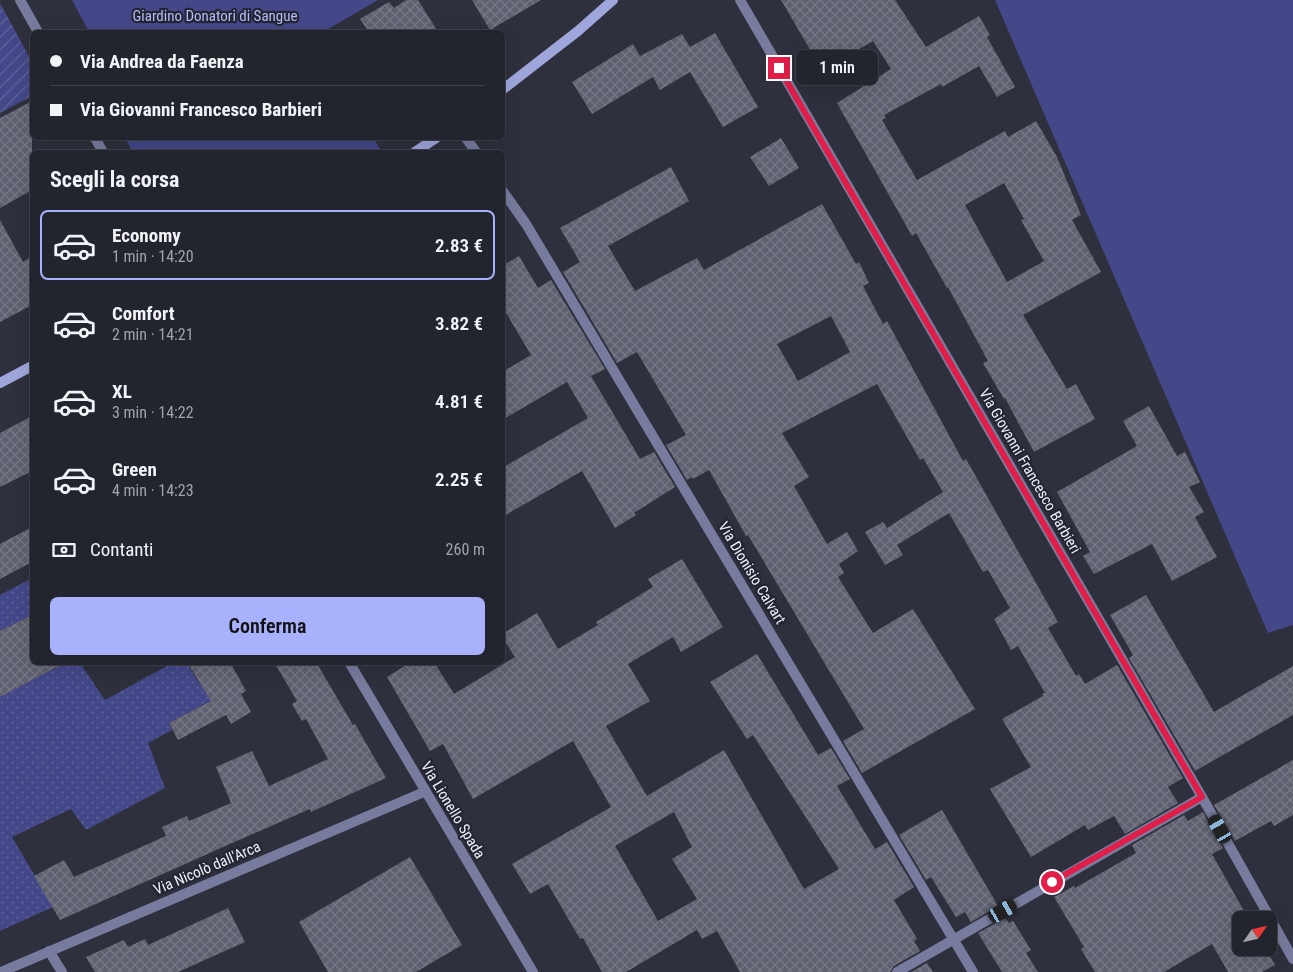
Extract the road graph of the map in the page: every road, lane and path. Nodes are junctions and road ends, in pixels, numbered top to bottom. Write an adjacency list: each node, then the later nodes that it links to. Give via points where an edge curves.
1 (20, 0): 4 (street)
2 (613, 0): 5 (street)
3 (740, 0): 13 (street, Via Giovanni Francesco Barbieri)
4 (37, 30)
5 (505, 88)
6 (433, 140): 7 (street)
7 (418, 150)
8 (505, 194): 14 (street, Via Dionisio Calvart, via 526,224)
9 (30, 367): 10 (street)
10 (0, 383)
11 (351, 665): 12 (street, Via Lionello Spada)
12 (424, 792): 15 (street, Via Nicolò dall'Arca); 19 (street, Via Lionello Spada)
13 (1202, 797): 14 (street); 16 (street, Via Giovanni Francesco Barbieri)
14 (953, 939): 20 (street); 21 (street, Via Dionisio Calvart)
15 (49, 951): 17 (street, Via Nicolò dall'Arca); 18 (street)
16 (1293, 959)
17 (1, 972)
18 (62, 972)
19 (533, 972)
20 (897, 972)
21 (972, 972)

